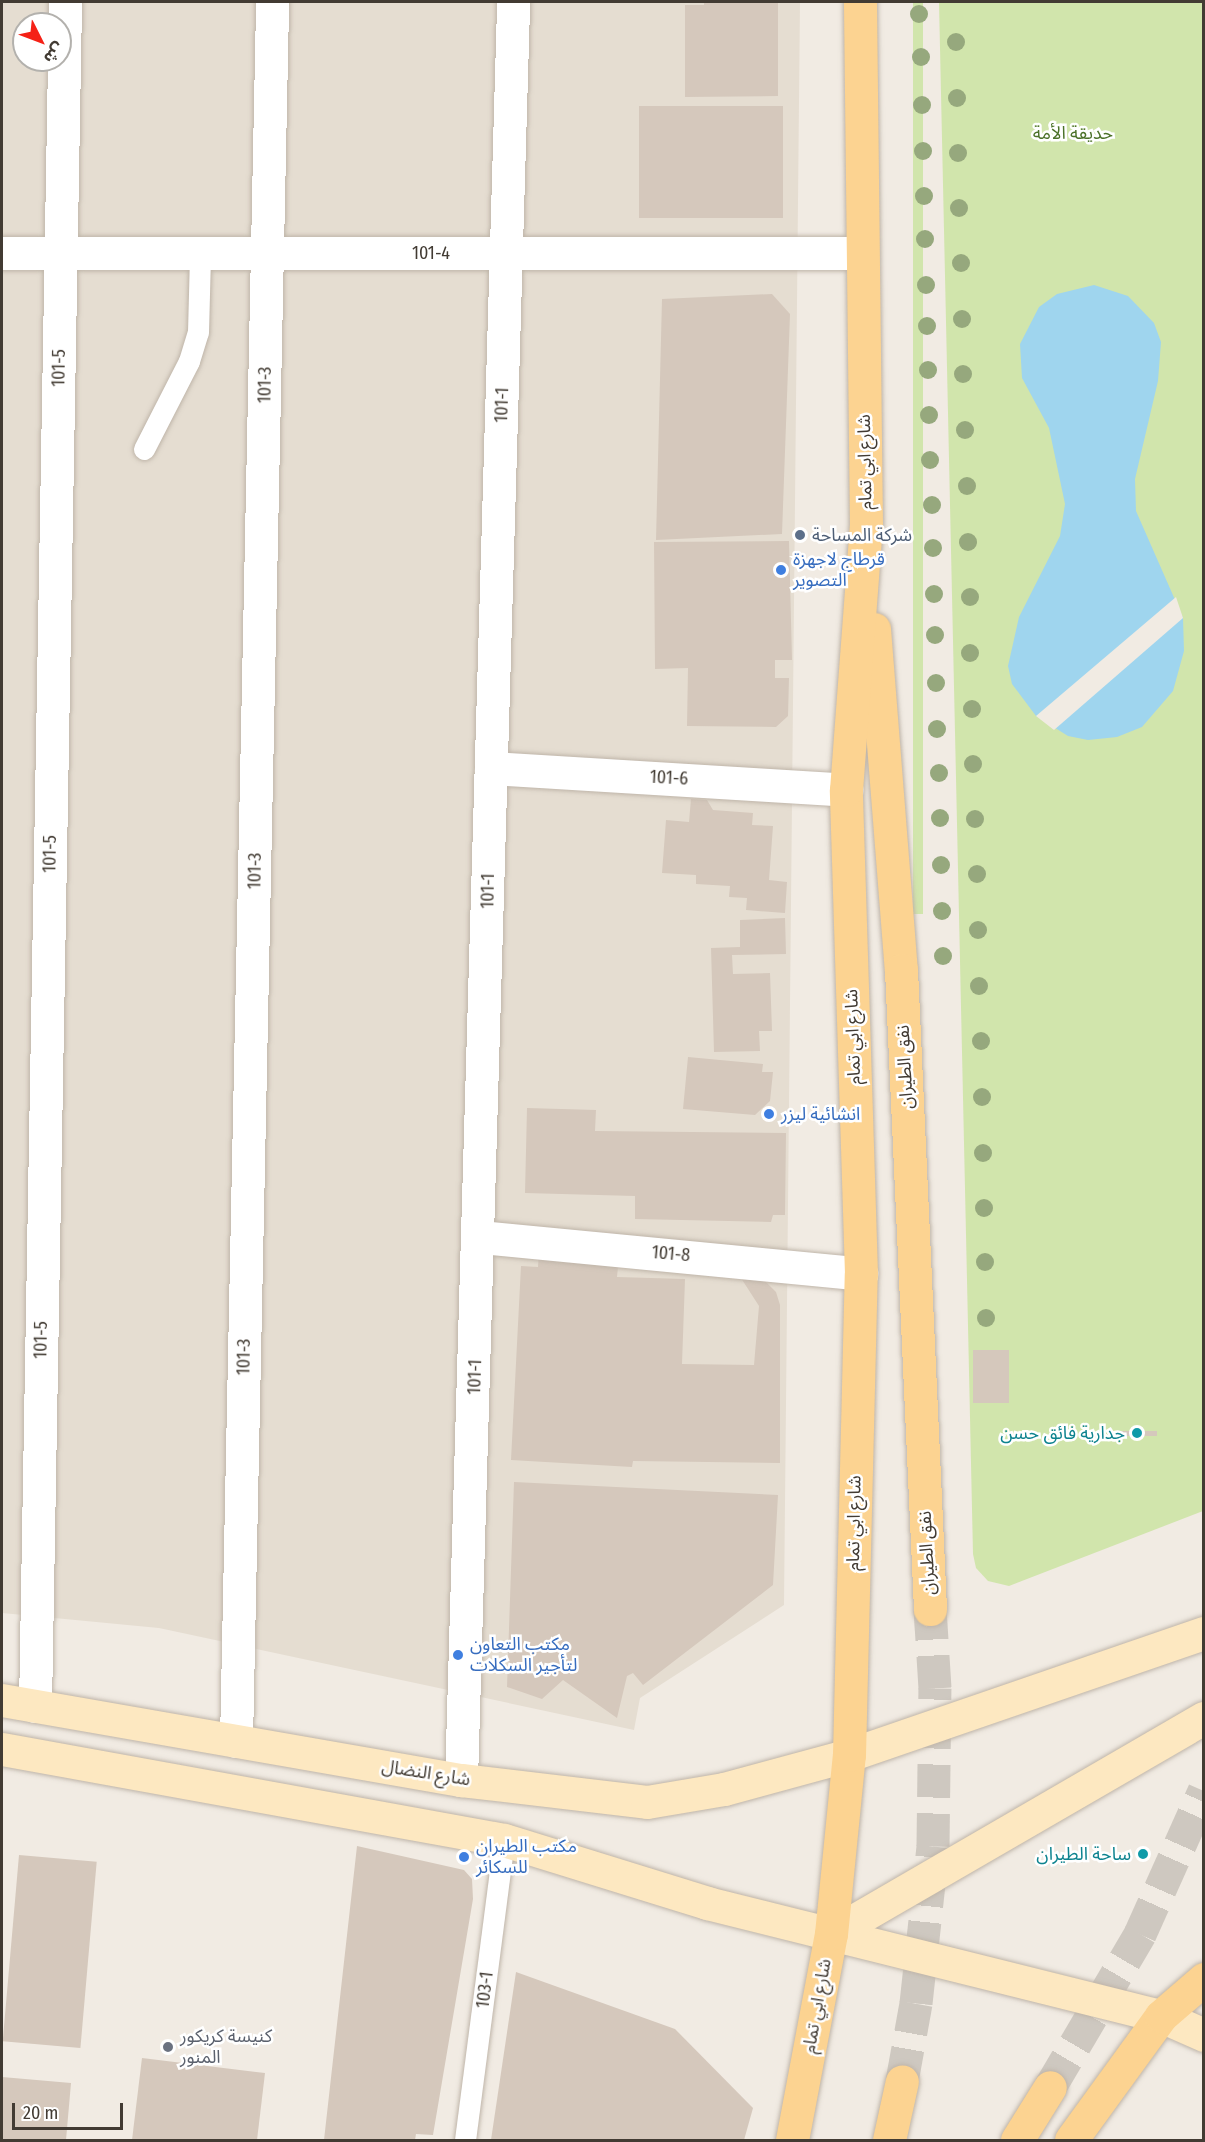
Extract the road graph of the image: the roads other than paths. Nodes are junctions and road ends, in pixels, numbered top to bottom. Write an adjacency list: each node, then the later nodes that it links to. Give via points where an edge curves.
1 (65, 2): 6 (street, 101-5)
2 (272, 2): 7 (street, 101-3)
3 (513, 2): 8 (street, 101-1)
4 (860, 2): 9 (main road, شارع ابي تمام)
5 (2, 253): 6 (street, 101-4)
6 (61, 253): 10 (street, 101-4); 20 (street, 101-5)
7 (268, 253): 8 (street, 101-4); 10 (street, 101-4); 22 (street, 101-3)
8 (506, 253): 9 (street, 101-4); 13 (street, 101-1)
9 (860, 253): 12 (main road, شارع ابي تمام)
10 (200, 255): 11 (lane, via 198,332 189,361)
11 (144, 449)
12 (866, 526): 14 (main road, شارع ابي تمام); 17 (main road, نفق الطيران, via 901,970)
13 (491, 768): 14 (street, 101-6); 15 (street, 101-1)
14 (846, 790): 16 (main road, شارع ابي تمام)
15 (480, 1237): 16 (street, 101-8); 25 (street, 101-1)
16 (861, 1274): 24 (main road, شارع ابي تمام)
17 (930, 1609)
18 (1203, 1632): 24 (main road)
19 (2, 1700): 20 (main road, شارع النضال)
20 (35, 1706): 22 (main road, شارع النضال)
21 (1203, 1718): 27 (main road)
22 (236, 1741): 25 (main road, شارع النضال)
23 (2, 1749): 26 (main road)
24 (849, 1755): 25 (main road, شارع النضال, via 724,1789 647,1802); 27 (main road, شارع ابي تمام)
25 (461, 1780)
26 (504, 1840): 27 (main road, via 707,1903); 33 (lane, 103-1)
27 (831, 1934): 29 (main road); 34 (main road, شارع ابي تمام)
28 (1203, 1978): 29 (main road)
29 (1161, 2016): 30 (main road); 37 (main road)
30 (1203, 2035)
31 (902, 2081): 35 (main road)
32 (1050, 2087): 36 (main road)
33 (465, 2140)
34 (792, 2140)
35 (889, 2140)
36 (1017, 2140)
37 (1071, 2140)

